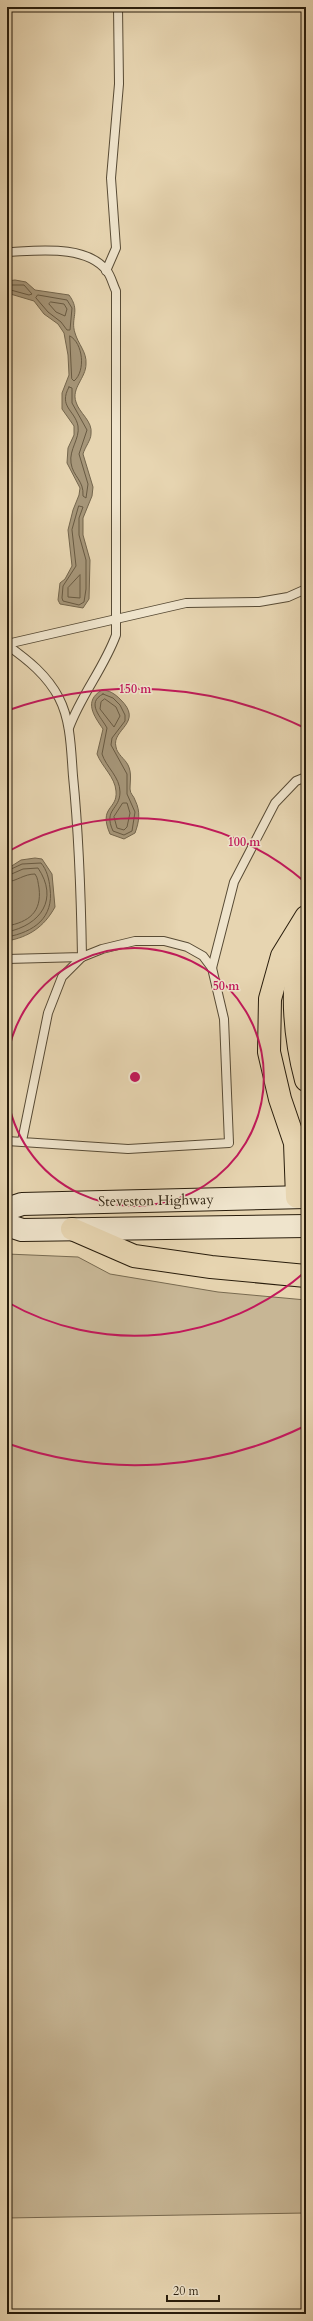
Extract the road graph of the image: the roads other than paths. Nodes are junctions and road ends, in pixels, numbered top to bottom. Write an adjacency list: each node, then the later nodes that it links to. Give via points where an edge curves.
1 (118, 7): 3 (lane, via 119,84 111,178 116,248)
2 (7, 252): 3 (lane, via 57,250 85,255)
3 (106, 271): 5 (lane, via 116,291)
4 (306, 589): 5 (lane, via 288,597 259,602 186,603)
5 (117, 618): 6 (lane); 7 (lane, via 116,635 108,657 77,708)
6 (7, 644): 7 (lane, via 28,659 46,678 60,700)
7 (69, 728): 11 (lane, via 80,848)
8 (306, 777): 13 (lane, via 296,781 276,803 234,882)
9 (306, 917): 17 (highway, via 282,956 270,999 269,1052 294,1143)
10 (306, 920): 14 (highway, via 296,959 294,998 298,1048)
11 (82, 957): 12 (lane); 13 (lane, via 135,941 164,941 187,947 203,956); 16 (lane, via 62,977 48,1013)
12 (7, 959)
13 (212, 968): 16 (lane, via 224,1018 229,1143 128,1150)
14 (306, 1080)
15 (7, 1141): 16 (lane)
16 (22, 1141)
17 (302, 1197): 18 (main road, Steveston Highway, via 22,1204)
18 (7, 1209)
19 (7, 1225): 21 (main road, Steveston Highway, via 22,1230)
20 (306, 1226): 21 (main road, Steveston Highway)
21 (72, 1230): 22 (highway, via 134,1256 211,1268)
22 (306, 1276)

